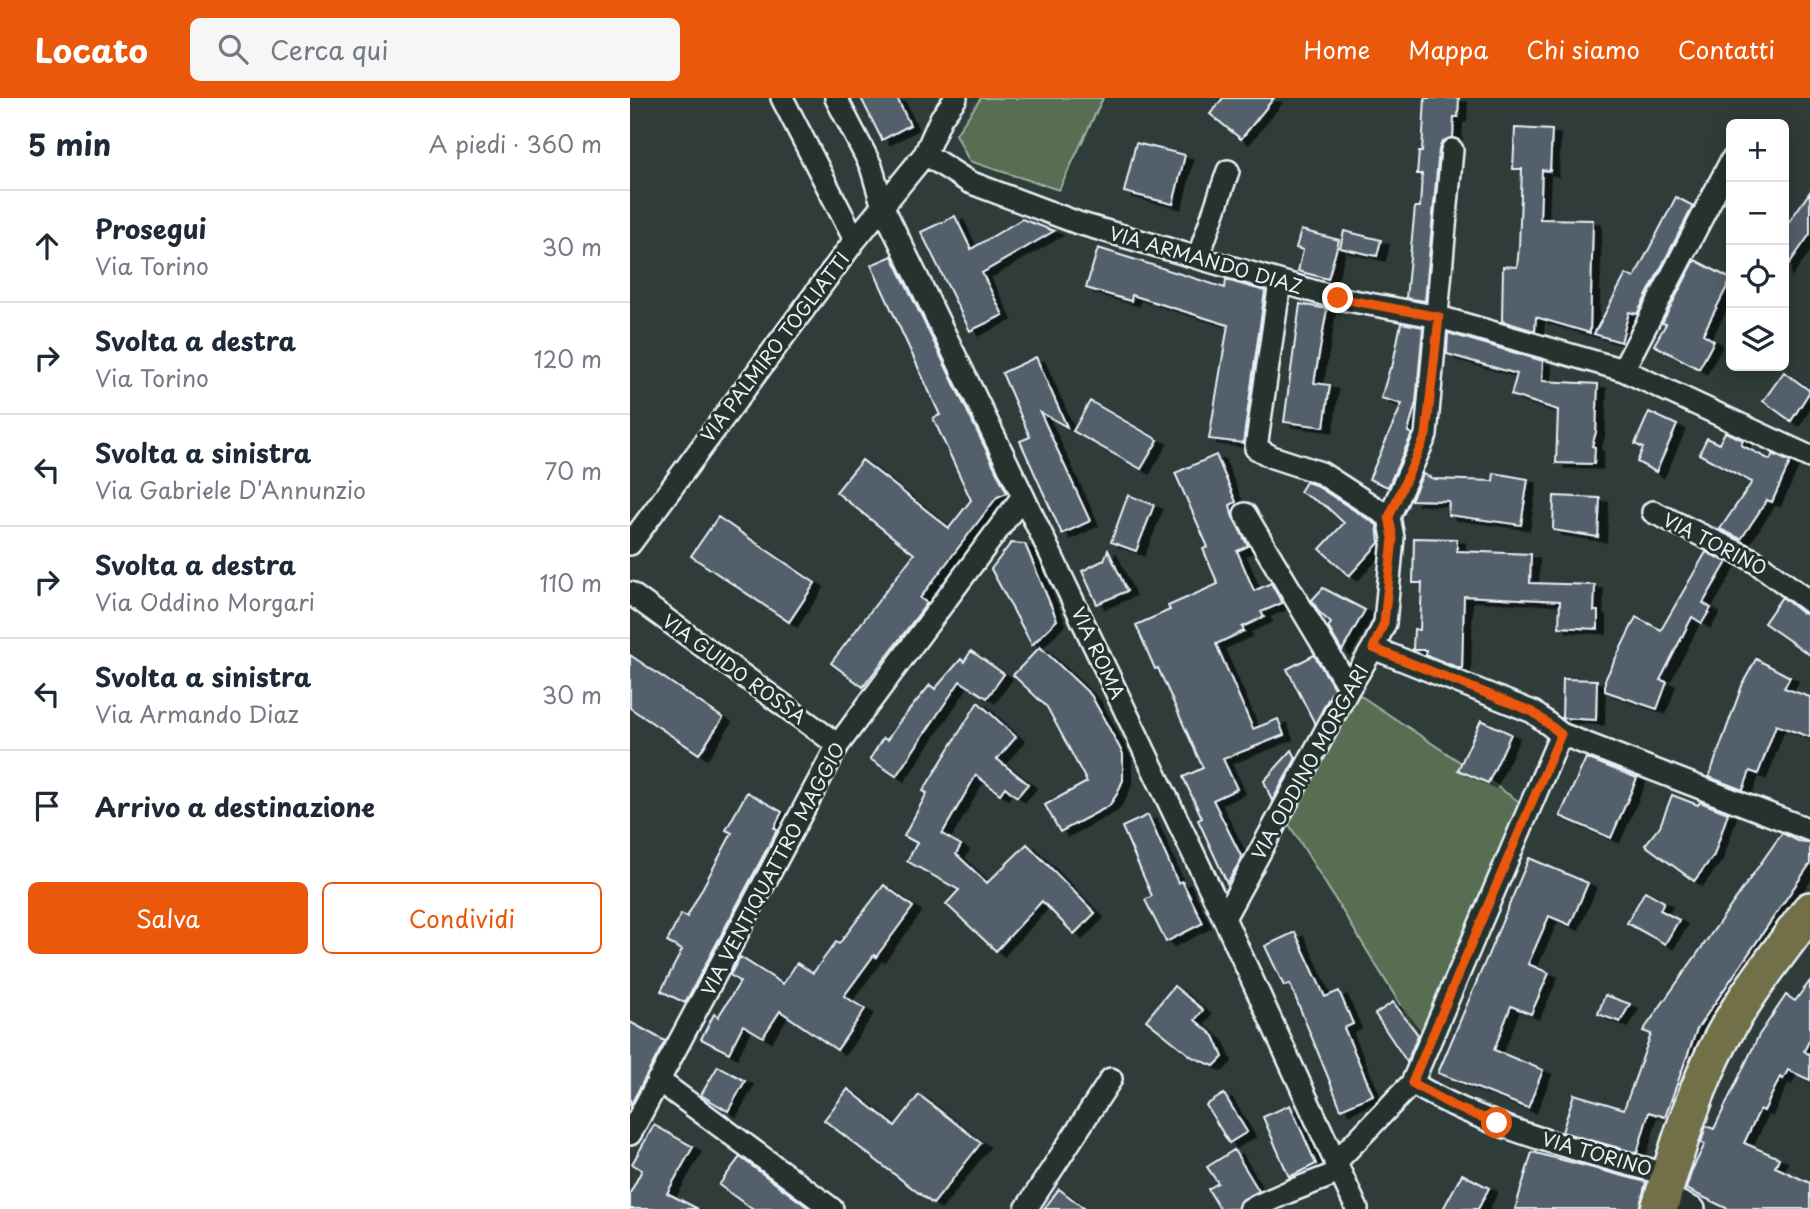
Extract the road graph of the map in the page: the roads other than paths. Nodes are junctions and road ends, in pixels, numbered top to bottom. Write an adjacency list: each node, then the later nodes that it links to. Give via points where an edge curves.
1 (782, 98): 9 (street)
2 (836, 98): 8 (street, VIA ROMA, via 871,166)
3 (956, 98): 5 (street, VIA PALMIRO TOGLIATTI)
4 (1452, 150): 12 (street, VIA ODDINO MORGARI)
5 (925, 154): 8 (street, VIA PALMIRO TOGLIATTI); 10 (street, VIA ARMANDO DIAZ, via 969,182 1078,223)
6 (1228, 171): 10 (street)
7 (1726, 171): 13 (street)
8 (883, 207): 9 (street, VIA PALMIRO TOGLIATTI); 15 (street, VIA ROMA)
9 (855, 240): 19 (street, VIA PALMIRO TOGLIATTI)
10 (1198, 258): 11 (street, VIA ARMANDO DIAZ)
11 (1280, 282): 12 (street, VIA ARMANDO DIAZ); 18 (street, via 1256,449 1321,472)
12 (1439, 317): 13 (street, VIA ARMANDO DIAZ); 18 (street, VIA ODDINO MORGARI, via 1426,435)
13 (1623, 370): 14 (street, VIA ARMANDO DIAZ)
14 (1810, 457)
15 (1023, 496): 25 (street, VIA VENTIQUATTRO MAGGIO); 28 (street, VIA ROMA)
16 (1653, 512): 21 (street, VIA TORINO, via 1753,560)
17 (1245, 514): 23 (street)
18 (1389, 517): 22 (street, VIA ODDINO MORGARI, via 1393,538 1384,623)
19 (630, 544)
20 (630, 593): 25 (street, VIA GUIDO ROSSA)
21 (1810, 602)
22 (1373, 648): 23 (street, VIA ODDINO MORGARI); 24 (street, via 1533,712)
23 (1349, 688): 28 (street, VIA ODDINO MORGARI)
24 (1561, 734): 26 (street); 31 (street)
25 (838, 745): 30 (street, VIA VENTIQUATTRO MAGGIO)
26 (1810, 830)
27 (1810, 910): 34 (main road, VIA TORINO, via 1722,1039 1686,1120)
28 (1224, 918): 33 (street, VIA ROMA)
29 (1111, 1079): 36 (street)
30 (659, 1080): 32 (street, VIA VENTIQUATTRO MAGGIO); 35 (street)
31 (1412, 1083): 33 (street); 34 (street, VIA TORINO, via 1455,1107 1567,1146)
32 (630, 1134)
33 (1338, 1168): 37 (street); 38 (street, VIA ROMA)
34 (1671, 1197)
35 (832, 1209)
36 (1026, 1209)
37 (1250, 1209)
38 (1357, 1209)

